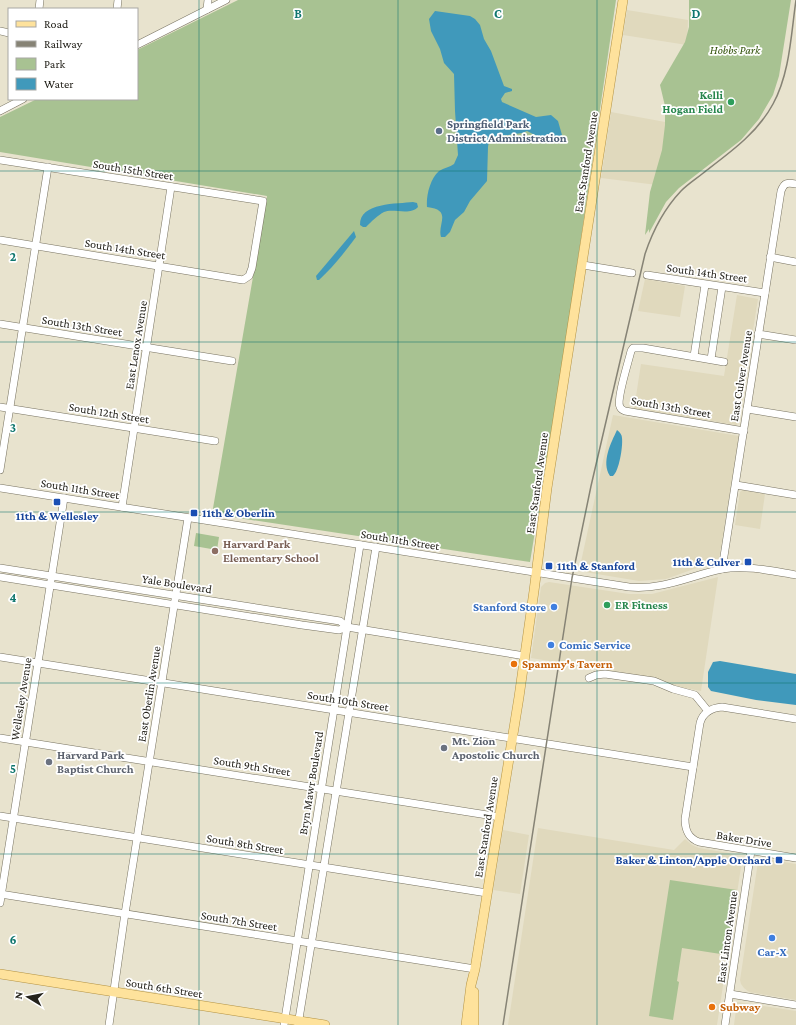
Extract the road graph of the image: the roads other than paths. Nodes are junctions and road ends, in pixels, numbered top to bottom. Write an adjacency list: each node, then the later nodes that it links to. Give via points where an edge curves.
1 (208, 0): 4 (street)
2 (226, 0): 4 (street)
3 (623, 0): 16 (main road, East Stanford Avenue)
4 (207, 9): 5 (street)
5 (138, 44)
6 (21, 100): 7 (street)
7 (0, 111)
8 (0, 160): 9 (street, South 15th Street)
9 (48, 167): 11 (street, South 15th Street); 13 (street)
10 (796, 184): 14 (street, East Culver Avenue, via 789,182 781,191)
11 (171, 187): 17 (street, East Lenox Avenue); 20 (street, South 15th Street, via 263,201 252,268)
12 (0, 240): 13 (street, South 14th Street)
13 (35, 246): 17 (street, South 14th Street); 25 (street)
14 (770, 257): 15 (street); 23 (street, East Culver Avenue)
15 (796, 262)
16 (583, 265): 18 (street); 51 (main road, East Stanford Avenue, via 547,488)
17 (159, 266): 20 (street, South 14th Street, via 234,279); 28 (street, East Lenox Avenue)
18 (632, 273)
19 (647, 275): 21 (street, South 14th Street)
20 (246, 278)
21 (705, 285): 22 (street, South 14th Street); 29 (street)
22 (722, 287): 23 (street, South 14th Street); 30 (street)
23 (765, 293): 26 (street, East Culver Avenue)
24 (0, 324): 25 (street, South 13th Street)
25 (23, 328): 28 (street, South 13th Street); 34 (street)
26 (758, 334): 27 (street); 35 (street, East Culver Avenue)
27 (796, 340)
28 (146, 347): 31 (street, South 13th Street); 37 (street, East Lenox Avenue)
29 (694, 356): 30 (street); 38 (street, South 13th Street, via 634,348 631,351 619,406 625,411)
30 (711, 359): 32 (street)
31 (232, 361)
32 (724, 362)
33 (0, 407): 34 (street, South 12th Street)
34 (10, 409): 37 (street, South 12th Street); 40 (street)
35 (747, 409): 36 (street); 38 (street, East Culver Avenue)
36 (796, 417)
37 (134, 428): 39 (street, South 12th Street); 45 (street, East Lenox Avenue)
38 (744, 431): 41 (street, East Culver Avenue)
39 (215, 441)
40 (0, 470)
41 (736, 486): 43 (street); 50 (street, East Culver Avenue)
42 (0, 488): 44 (street, South 11th Street)
43 (796, 495)
44 (64, 498): 45 (street, South 11th Street); 53 (street, Wellesley Avenue)
45 (122, 507): 46 (street, South 11th Street)
46 (188, 518): 47 (street, South 11th Street); 56 (street, East Oberlin Avenue)
47 (360, 545): 48 (street, South 11th Street); 58 (street, Bryn Mawr Boulevard)
48 (376, 547): 51 (street, South 11th Street); 59 (street)
49 (0, 568): 53 (street, Yale Boulevard)
50 (722, 569): 51 (street, South 11th Street, via 664,586 641,588); 52 (street, South 11th Street, via 748,568)
51 (537, 573): 60 (main road, East Stanford Avenue)
52 (796, 575)
53 (52, 576): 55 (street, Wellesley Avenue); 56 (street, Yale Boulevard)
54 (0, 577): 55 (street, Yale Boulevard)
55 (51, 585): 57 (street, Yale Boulevard); 62 (street, Wellesley Avenue)
56 (175, 595): 57 (street, East Oberlin Avenue); 58 (street, Yale Boulevard, via 342,622)
57 (174, 605): 58 (street, Yale Boulevard, via 339,630); 64 (street, East Oberlin Avenue)
58 (347, 627): 59 (street, Yale Boulevard); 65 (street, Bryn Mawr Boulevard)
59 (362, 630): 60 (street, Yale Boulevard); 67 (street)
60 (525, 656): 70 (main road, East Stanford Avenue)
61 (0, 657): 62 (street, South 10th Street)
62 (38, 663): 64 (street, South 10th Street); 71 (street, Wellesley Avenue)
63 (589, 678): 66 (street, via 605,674 654,681 695,695)
64 (162, 683): 65 (street, South 10th Street); 72 (street, East Oberlin Avenue)
65 (334, 710): 67 (street, South 10th Street); 74 (street, Bryn Mawr Boulevard)
66 (708, 711): 68 (street, via 722,707); 73 (street, via 700,723)
67 (348, 712): 70 (street, South 10th Street); 75 (street)
68 (796, 718)
69 (0, 738): 71 (street, South 9th Street)
70 (512, 739): 73 (street, South 10th Street); 77 (main road, East Stanford Avenue)
71 (26, 742): 72 (street, South 9th Street); 78 (street, Wellesley Avenue)
72 (149, 762): 74 (street, South 9th Street); 79 (street, East Oberlin Avenue)
73 (693, 767): 80 (street, Baker Drive, via 685,819 685,827 690,836 702,843)
74 (322, 789): 75 (street, South 9th Street); 82 (street, Bryn Mawr Boulevard)
75 (336, 791): 77 (street, South 9th Street); 83 (street)
76 (0, 816): 78 (street, South 8th Street)
77 (500, 817): 84 (main road, East Stanford Avenue)
78 (14, 818): 79 (street, South 8th Street); 85 (street, Wellesley Avenue)
79 (137, 837): 82 (street, South 8th Street); 87 (street, East Oberlin Avenue)
80 (751, 851): 81 (street, Baker Drive); 93 (street, East Linton Avenue)
81 (796, 858)
82 (309, 865): 83 (street, South 8th Street); 88 (street, Bryn Mawr Boulevard)
83 (323, 867): 84 (street, South 8th Street); 89 (street)
84 (487, 893): 90 (main road, East Stanford Avenue)
85 (1, 894): 86 (street, Wellesley Avenue); 87 (street, South 7th Street)
86 (0, 903)
87 (125, 914): 88 (street, South 7th Street); 92 (street, East Oberlin Avenue)
88 (297, 941): 89 (street, South 7th Street); 95 (street, Bryn Mawr Boulevard)
89 (311, 943): 90 (street, South 7th Street); 96 (street)
90 (475, 969): 99 (main road, East Stanford Avenue); 100 (main road, East Stanford Avenue)
91 (0, 974): 92 (main road, South 6th Street)
92 (114, 992): 95 (main road, South 6th Street); 97 (street, East Oberlin Avenue)
93 (730, 994): 94 (street); 101 (street, East Linton Avenue)
94 (796, 1005)
95 (285, 1022): 96 (main road, South 6th Street)
96 (299, 1023): 98 (main road, South 6th Street)
97 (109, 1025)
98 (325, 1025)
99 (466, 1025)
100 (474, 1025)
101 (726, 1025)

